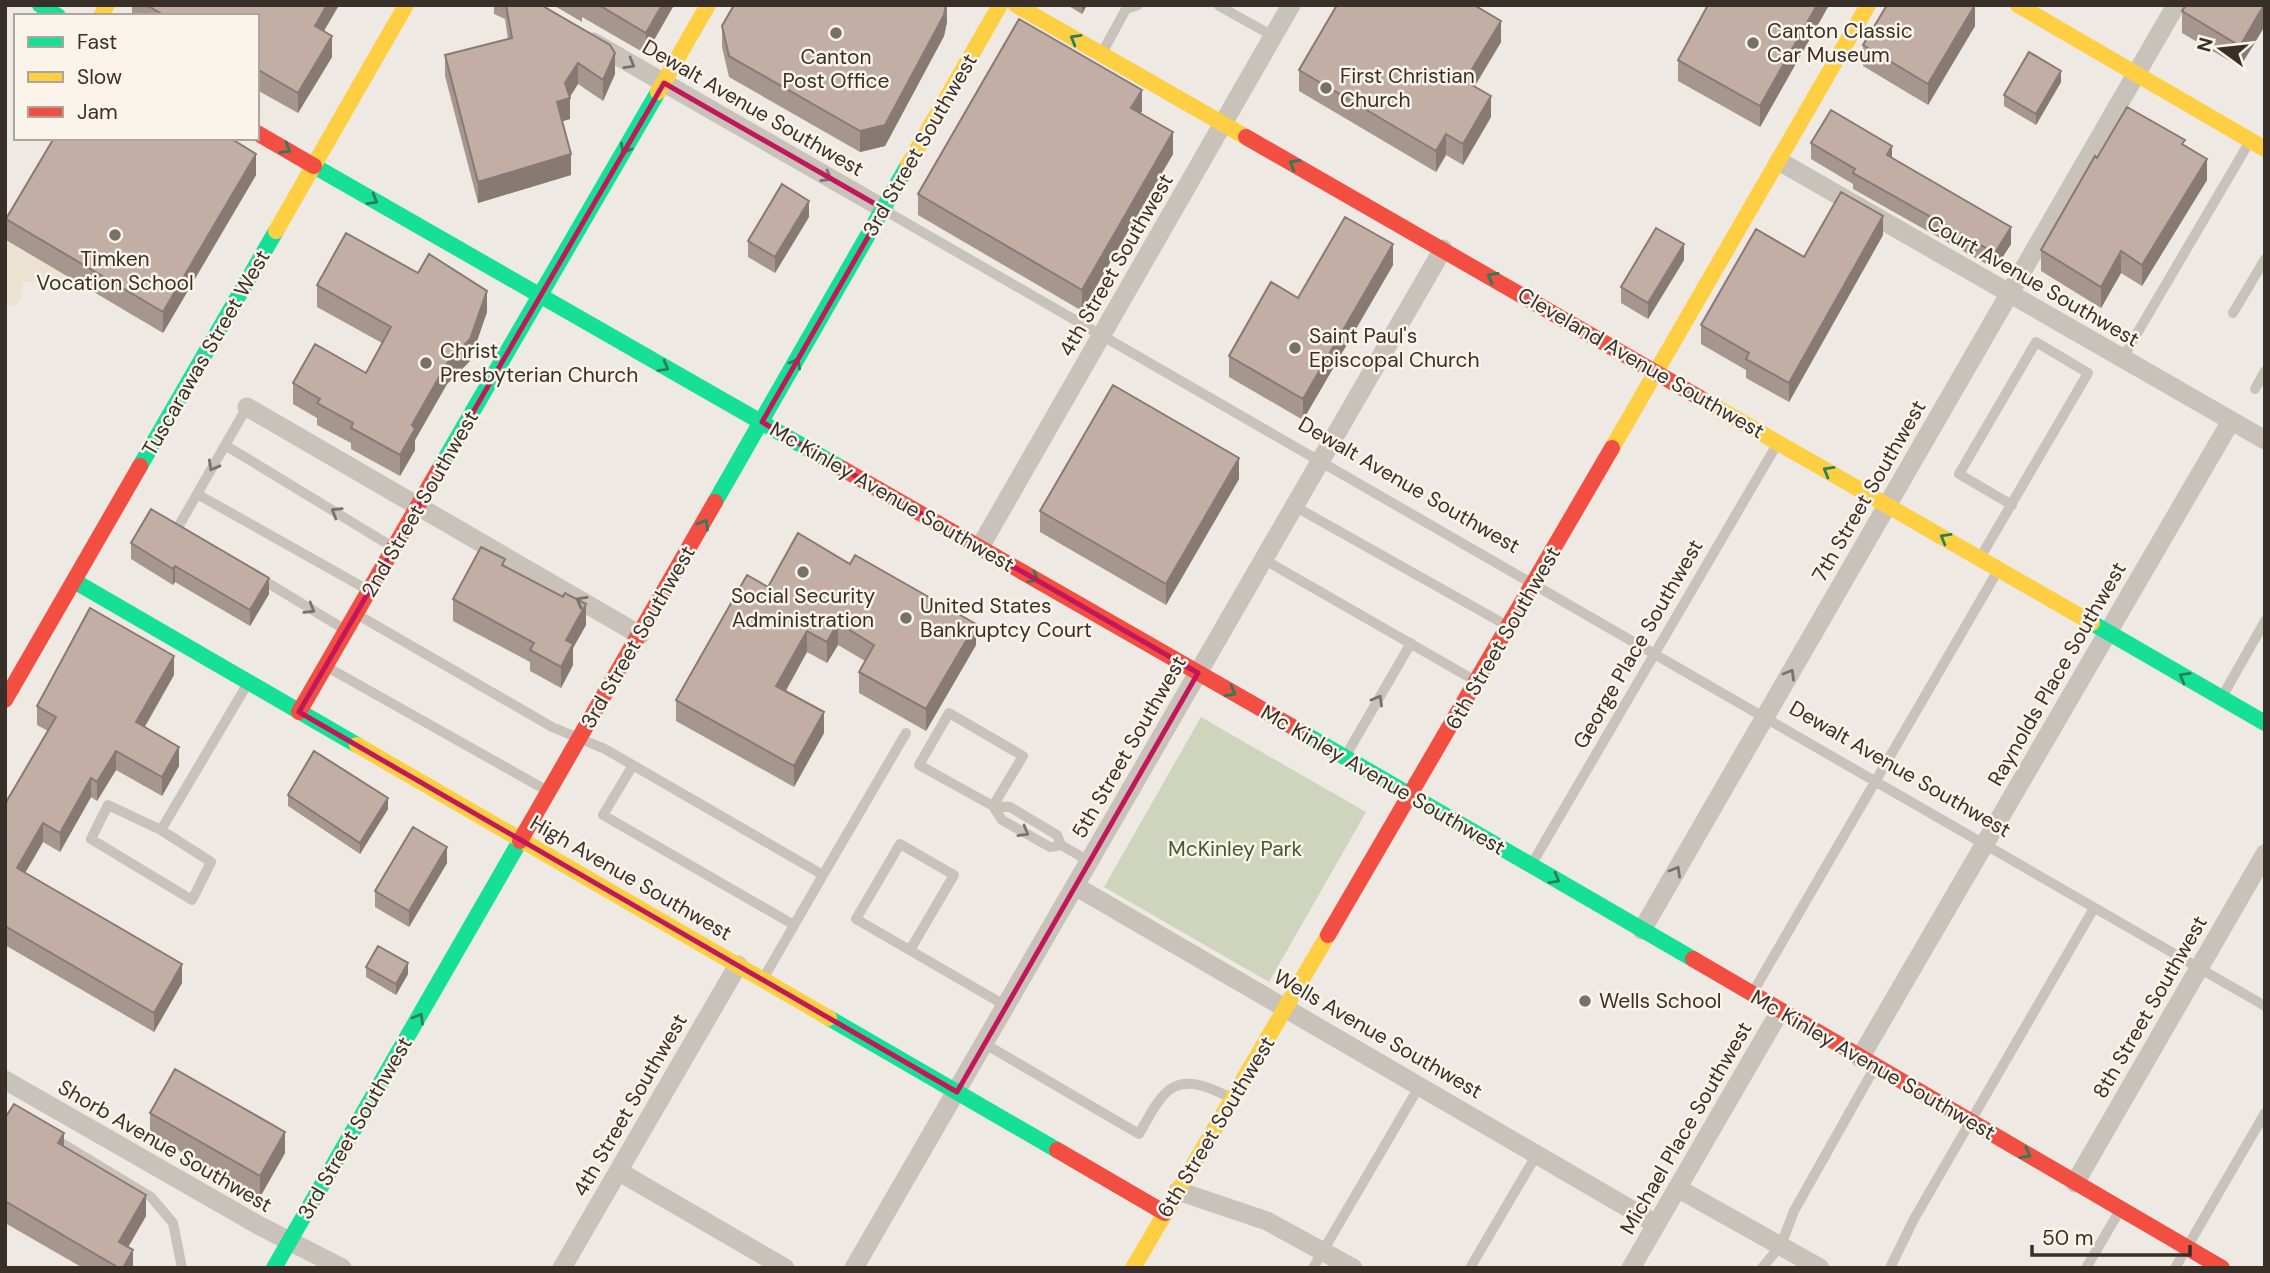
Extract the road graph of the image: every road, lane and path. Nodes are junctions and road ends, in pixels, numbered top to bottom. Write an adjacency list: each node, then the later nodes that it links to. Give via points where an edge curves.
1 (406, 5): 21 (street, Tuscarawas Street West)
2 (708, 5): 15 (street, 2nd Street Southwest)
3 (1000, 5): 22 (street, 3rd Street Southwest)
4 (1016, 5): 13 (street, Cleveland Avenue Southwest, one-way to 4)
5 (1138, 5): 13 (lane, via 1126,9)
6 (1291, 5): 12 (street, 4th Street Southwest)
7 (1868, 5): 20 (street, 6th Street Southwest)
8 (2018, 5): 14 (street)
9 (2176, 5): 14 (street, 7th Street Southwest)
10 (1219, 6): 12 (lane)
11 (574, 32): 15 (street, Dewalt Avenue Southwest, one-way to 15)
12 (1273, 36): 16 (street, 4th Street Southwest)
13 (1101, 54): 16 (street, Cleveland Avenue Southwest)
14 (2138, 75): 18 (street); 25 (street, 7th Street Southwest)
15 (664, 83): 22 (street, Dewalt Avenue Southwest, one-way to 22); 26 (street, 2nd Street Southwest, one-way to 26)
16 (1223, 123): 23 (street, Cleveland Avenue Southwest, one-way to 16); 28 (street, 4th Street Southwest)
17 (259, 134): 21 (street, Mc Kinley Avenue Southwest, one-way to 21)
18 (2250, 140): 19 (street); 29 (lane)
19 (2265, 149)
20 (1779, 161): 25 (street, Court Avenue Southwest); 31 (street, 6th Street Southwest)
21 (314, 166): 26 (street, Mc Kinley Avenue Southwest, one-way to 26); 52 (street, Tuscarawas Street West)
22 (884, 209): 28 (lane, Dewalt Avenue Southwest); 35 (street, 3rd Street Southwest, one-way to 22)
23 (1443, 249): 31 (street, Cleveland Avenue Southwest, one-way to 23); 39 (street, 5th Street Southwest)
24 (2265, 259): 27 (lane)
25 (2009, 294): 29 (street, Court Avenue Southwest); 41 (street, 7th Street Southwest)
26 (541, 297): 35 (street, Mc Kinley Avenue Southwest, one-way to 35); 44 (street, 2nd Street Southwest)
27 (2233, 313)
28 (1101, 335): 39 (lane, Dewalt Avenue Southwest); 46 (street, 4th Street Southwest)
29 (2122, 359): 34 (street, Court Avenue Southwest)
30 (2265, 371): 32 (lane)
31 (1657, 372): 37 (street, Cleveland Avenue Southwest); 53 (street, 6th Street Southwest)
32 (2255, 389)
33 (247, 407): 38 (lane); 44 (street)
34 (2231, 421): 36 (street, Court Avenue Southwest); 59 (street, Raynolds Place Southwest)
35 (762, 422): 46 (street, Mc Kinley Avenue Southwest); 60 (street, 3rd Street Southwest, one-way to 35)
36 (2265, 440)
37 (1778, 443): 41 (street, Cleveland Avenue Southwest, one-way to 37); 62 (lane, George Place Southwest)
38 (225, 445): 40 (lane, one-way to 40); 47 (lane, one-way to 38)
39 (1321, 460): 43 (street, 5th Street Southwest); 53 (lane, Dewalt Avenue Southwest)
40 (197, 494): 45 (lane, via 177,529); 54 (lane)
41 (1888, 505): 48 (street, Cleveland Avenue Southwest, one-way to 41); 70 (street, 7th Street Southwest, one-way to 41)
42 (2012, 505): 42 (lane, via 2088,373 2036,342 1959,474); 48 (lane)
43 (1294, 506): 49 (street, 5th Street Southwest); 57 (lane)
44 (419, 507): 47 (street, 2nd Street Southwest); 60 (street, one-way to 44)
45 (200, 543)
46 (980, 547): 64 (street, Mc Kinley Avenue Southwest, one-way to 64)
47 (394, 548): 54 (street, 2nd Street Southwest)
48 (1980, 558): 50 (street, Cleveland Avenue Southwest)
49 (1263, 559): 61 (lane); 64 (street, 5th Street Southwest)
50 (1999, 569): 59 (street, Cleveland Avenue Southwest); 76 (lane, Michael Place Southwest)
51 (245, 570): 58 (lane, one-way to 58)
52 (74, 582): 65 (street, High Avenue Southwest); 68 (street, Tuscarawas Street West)
53 (1535, 583): 57 (street, 6th Street Southwest); 62 (lane, Dewalt Avenue Southwest)
54 (370, 591): 55 (street, 2nd Street Southwest)
55 (356, 614): 58 (street, 2nd Street Southwest); 73 (lane)
56 (2265, 621): 67 (lane)
57 (1509, 627): 66 (street, 6th Street Southwest)
58 (346, 631): 63 (street, 2nd Street Southwest)
59 (2108, 632): 67 (street, Cleveland Avenue Southwest, one-way to 59); 82 (street, Raynolds Place Southwest)
60 (640, 635): 73 (street, 3rd Street Southwest)
61 (1411, 643): 66 (lane); 74 (lane, one-way to 61)
62 (1655, 653): 70 (lane, Dewalt Avenue Southwest); 86 (lane, George Place Southwest)
63 (326, 667): 69 (street, 2nd Street Southwest); 77 (lane)
64 (1198, 673): 74 (street, Mc Kinley Avenue Southwest, one-way to 74); 85 (street, 5th Street Southwest)
65 (248, 682): 69 (street, High Avenue Southwest); 80 (lane)
66 (1477, 682): 78 (street, 6th Street Southwest)
67 (2221, 698): 71 (street, Cleveland Avenue Southwest)
68 (5, 700)
69 (299, 712): 81 (street, High Avenue Southwest)
70 (1765, 717): 76 (lane, Dewalt Avenue Southwest); 91 (street, 7th Street Southwest, one-way to 70)
71 (2265, 723)
72 (905, 733): 87 (lane)
73 (580, 739): 75 (lane); 77 (street, 3rd Street Southwest)
74 (1345, 757): 78 (street, Mc Kinley Avenue Southwest)
75 (633, 765): 87 (lane); 90 (lane, via 603,815)
76 (1877, 781): 82 (lane, Dewalt Avenue Southwest); 96 (lane, Michael Place Southwest)
77 (549, 792): 81 (street, 3rd Street Southwest)
78 (1411, 795): 86 (street, Mc Kinley Avenue Southwest); 99 (street, 6th Street Southwest)
79 (993, 806): 79 (lane, via 1023,756 949,713 919,765); 83 (lane, via 1010,807 1057,835); 83 (lane, one-way to 83, via 1002,820 1050,847)
80 (161, 830): 80 (lane, via 211,862 192,900 91,839 108,805)
81 (521, 841): 93 (street, High Avenue Southwest); 118 (street, 3rd Street Southwest, one-way to 81)
82 (1984, 844): 89 (lane, Dewalt Avenue Southwest); 102 (street, Raynolds Place Southwest)
83 (1061, 845): 85 (lane)
84 (2265, 854): 94 (street, 8th Street Southwest)
85 (1089, 862): 88 (street, 5th Street Southwest)
86 (1531, 865): 91 (street, Mc Kinley Avenue Southwest, one-way to 91)
87 (823, 875): 90 (lane)
88 (1075, 886): 97 (street, 5th Street Southwest); 99 (street, Wells Avenue Southwest)
89 (2094, 908): 94 (lane, Dewalt Avenue Southwest); 108 (lane)
90 (794, 925): 95 (lane)
91 (1642, 930): 96 (street, Mc Kinley Avenue Southwest)
92 (910, 950): 92 (lane, via 856,919 900,844 954,876); 97 (lane)
93 (738, 965): 95 (street, High Avenue Southwest); 111 (street, 4th Street Southwest)
94 (2199, 968): 98 (lane, Dewalt Avenue Southwest); 112 (street, 8th Street Southwest)
95 (763, 980): 105 (street, High Avenue Southwest)
96 (1752, 994): 100 (street, Mc Kinley Avenue Southwest)
97 (1007, 1006): 101 (street, 5th Street Southwest)
98 (2265, 1006)
99 (1286, 1008): 104 (street, Wells Avenue Southwest); 106 (street, 6th Street Southwest)
100 (1780, 1011): 102 (street, Mc Kinley Avenue Southwest); 113 (street, Michael Place Southwest)
101 (985, 1044): 105 (street, 5th Street Southwest); 106 (lane, via 1139,1134 1161,1094 1181,1083 1206,1085)
102 (1868, 1062): 108 (street, Mc Kinley Avenue Southwest); 119 (lane, Raynolds Place Southwest)
103 (5, 1080): 118 (street, Shorb Avenue Southwest)
104 (1420, 1085): 110 (street, Wells Avenue Southwest); 121 (lane)
105 (957, 1092): 116 (street, High Avenue Southwest); 127 (street, 5th Street Southwest)
106 (1232, 1099): 114 (street, 6th Street Southwest)
107 (2265, 1113): 120 (lane)
108 (1970, 1122): 112 (street, Mc Kinley Avenue Southwest, one-way to 112); 134 (lane)
109 (40, 1129): 122 (lane, via 151,1196 173,1223)
110 (1537, 1153): 117 (street, Wells Avenue Southwest); 130 (lane)
111 (618, 1171): 125 (street, 4th Street Southwest); 126 (street)
112 (2075, 1183): 115 (street, Mc Kinley Avenue Southwest)
113 (1677, 1188): 117 (street, Michael Place Southwest); 119 (street)
114 (1178, 1191): 116 (street, 6th Street Southwest); 121 (street, via 1267,1221)
115 (2120, 1209): 120 (street, Mc Kinley Avenue Southwest); 135 (lane)
116 (1165, 1213): 128 (street, 6th Street Southwest)
117 (1656, 1224): 131 (street, Michael Place Southwest)
118 (290, 1241): 123 (street, 3rd Street Southwest); 124 (street, Shorb Avenue Southwest)
119 (1781, 1245): 132 (lane, Raynolds Place Southwest); 133 (street)
120 (2187, 1247): 136 (lane); 137 (street, Mc Kinley Avenue Southwest)
121 (1318, 1259): 129 (street)
122 (182, 1268)
123 (274, 1268)
124 (342, 1268)
125 (562, 1268)
126 (785, 1268)
127 (854, 1268)
128 (1133, 1268)
129 (1353, 1268)
130 (1470, 1268)
131 (1631, 1268)
132 (1762, 1268)
133 (1820, 1268)
134 (1891, 1268)
135 (2086, 1268)
136 (2175, 1268)
137 (2222, 1268)

